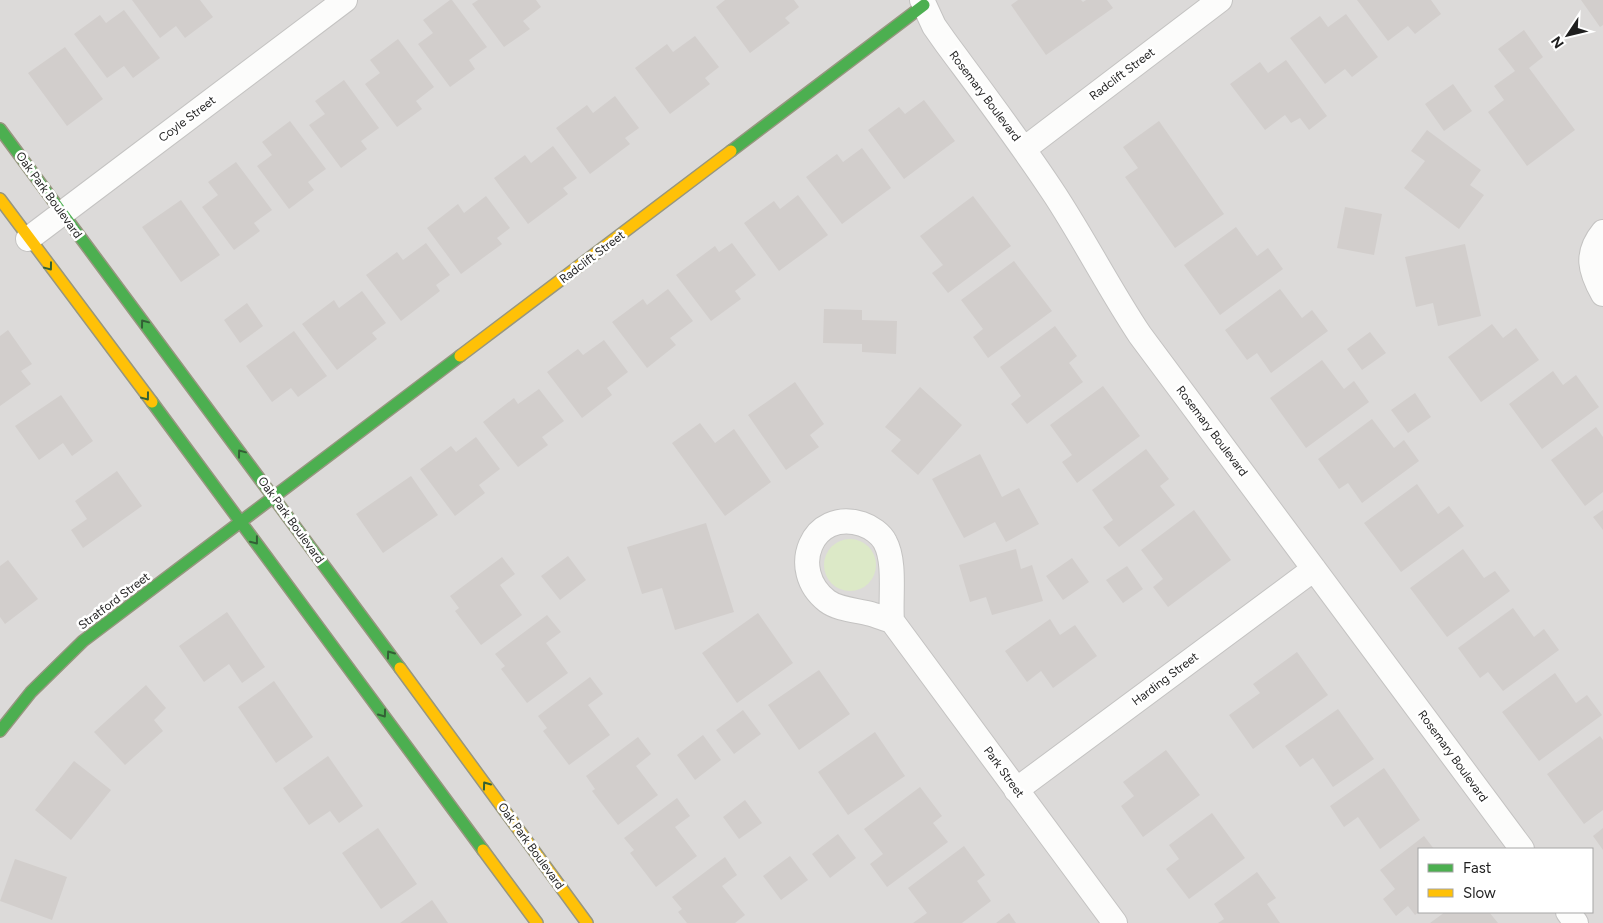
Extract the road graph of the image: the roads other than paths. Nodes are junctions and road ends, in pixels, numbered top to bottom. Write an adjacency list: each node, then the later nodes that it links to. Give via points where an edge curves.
1 (345, 0): 7 (street, Coyle Street)
2 (1220, 0): 5 (street, Radclift Street)
3 (923, 3): 5 (street, Rosemary Boulevard, via 934,26); 11 (street, Radclift Street)
4 (0, 129): 7 (street, Oak Park Boulevard)
5 (1024, 149): 14 (street, Rosemary Boulevard, via 1140,335)
6 (0, 199): 9 (street)
7 (62, 213): 9 (street, Coyle Street); 11 (street, Oak Park Boulevard, one-way to 7)
8 (1603, 232): 10 (street, via 1590,253 1593,278)
9 (28, 238): 13 (street, one-way to 13)
10 (1603, 294)
11 (274, 497): 12 (street, Radclift Street); 19 (street, Oak Park Boulevard, one-way to 11)
12 (259, 508): 13 (street, Stratford Street)
13 (241, 523): 16 (street, Stratford Street, via 83,642 31,692); 20 (street, one-way to 20)
14 (1314, 569): 17 (street, Harding Street); 18 (street, Rosemary Boulevard)
15 (892, 621): 15 (street, via 838,607 828,602 812,584 806,561 814,538 822,530 844,521 857,522 867,525 885,541 892,566); 17 (street, Park Street)
16 (0, 731)
17 (1016, 790): 21 (street, Park Street)
18 (1521, 848)
19 (577, 919)
20 (537, 923)
21 (1115, 923)

